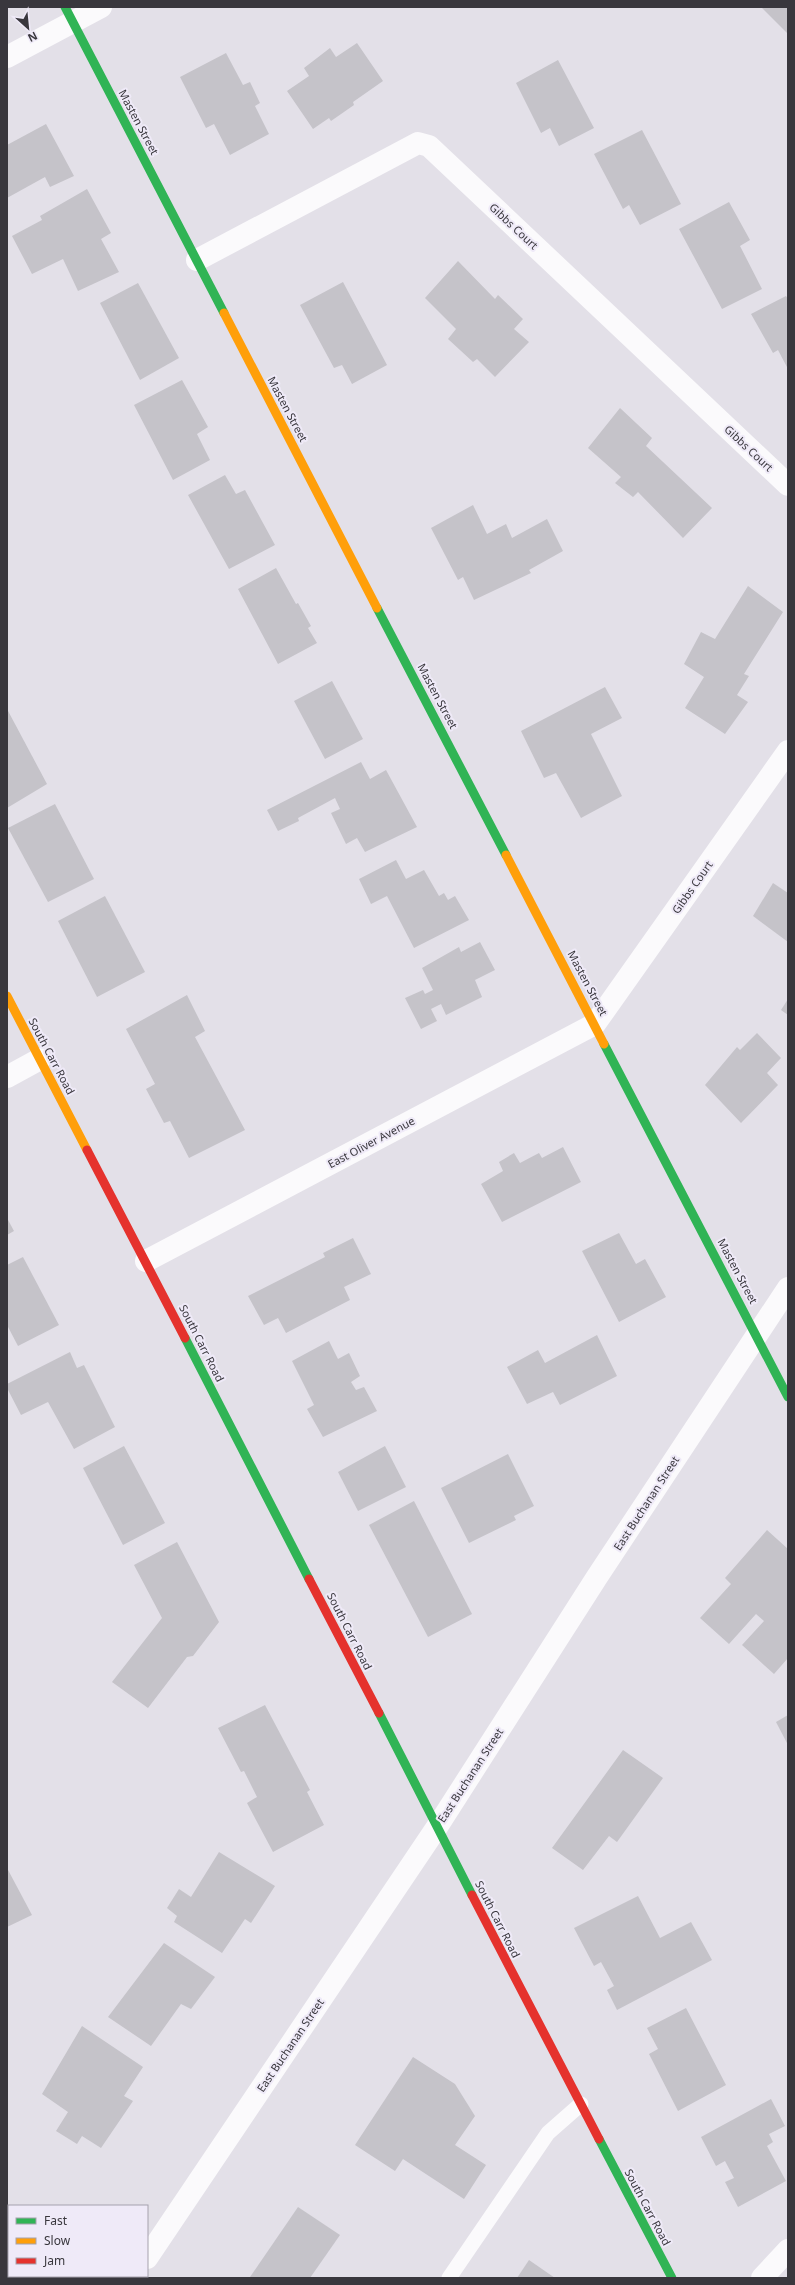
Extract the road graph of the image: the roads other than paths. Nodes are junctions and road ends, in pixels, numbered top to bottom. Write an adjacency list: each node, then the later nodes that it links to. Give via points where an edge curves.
1 (101, 7): 2 (street)
2 (69, 14): 3 (street); 4 (street, Masten Street)
3 (7, 57)
4 (197, 260): 5 (street, Gibbs Court, via 418,143 429,146); 8 (street, Masten Street)
5 (788, 485)
6 (788, 751): 8 (street, Gibbs Court)
7 (7, 996): 9 (street, South Carr Road)
8 (595, 1024): 11 (street, East Oliver Avenue); 13 (street, Masten Street)
9 (40, 1059): 10 (street); 11 (street, South Carr Road)
10 (7, 1077)
11 (146, 1261): 15 (street, South Carr Road)
12 (788, 1288): 13 (street, East Buchanan Street)
13 (756, 1334): 14 (street, Masten Street); 15 (street, East Buchanan Street)
14 (788, 1397)
15 (437, 1827): 16 (street, South Carr Road); 18 (street, East Buchanan Street)
16 (581, 2104): 19 (lane, via 548,2133); 20 (street, South Carr Road)
17 (788, 2250): 21 (street)
18 (148, 2257)
19 (450, 2278)
20 (672, 2278)
21 (762, 2278)

